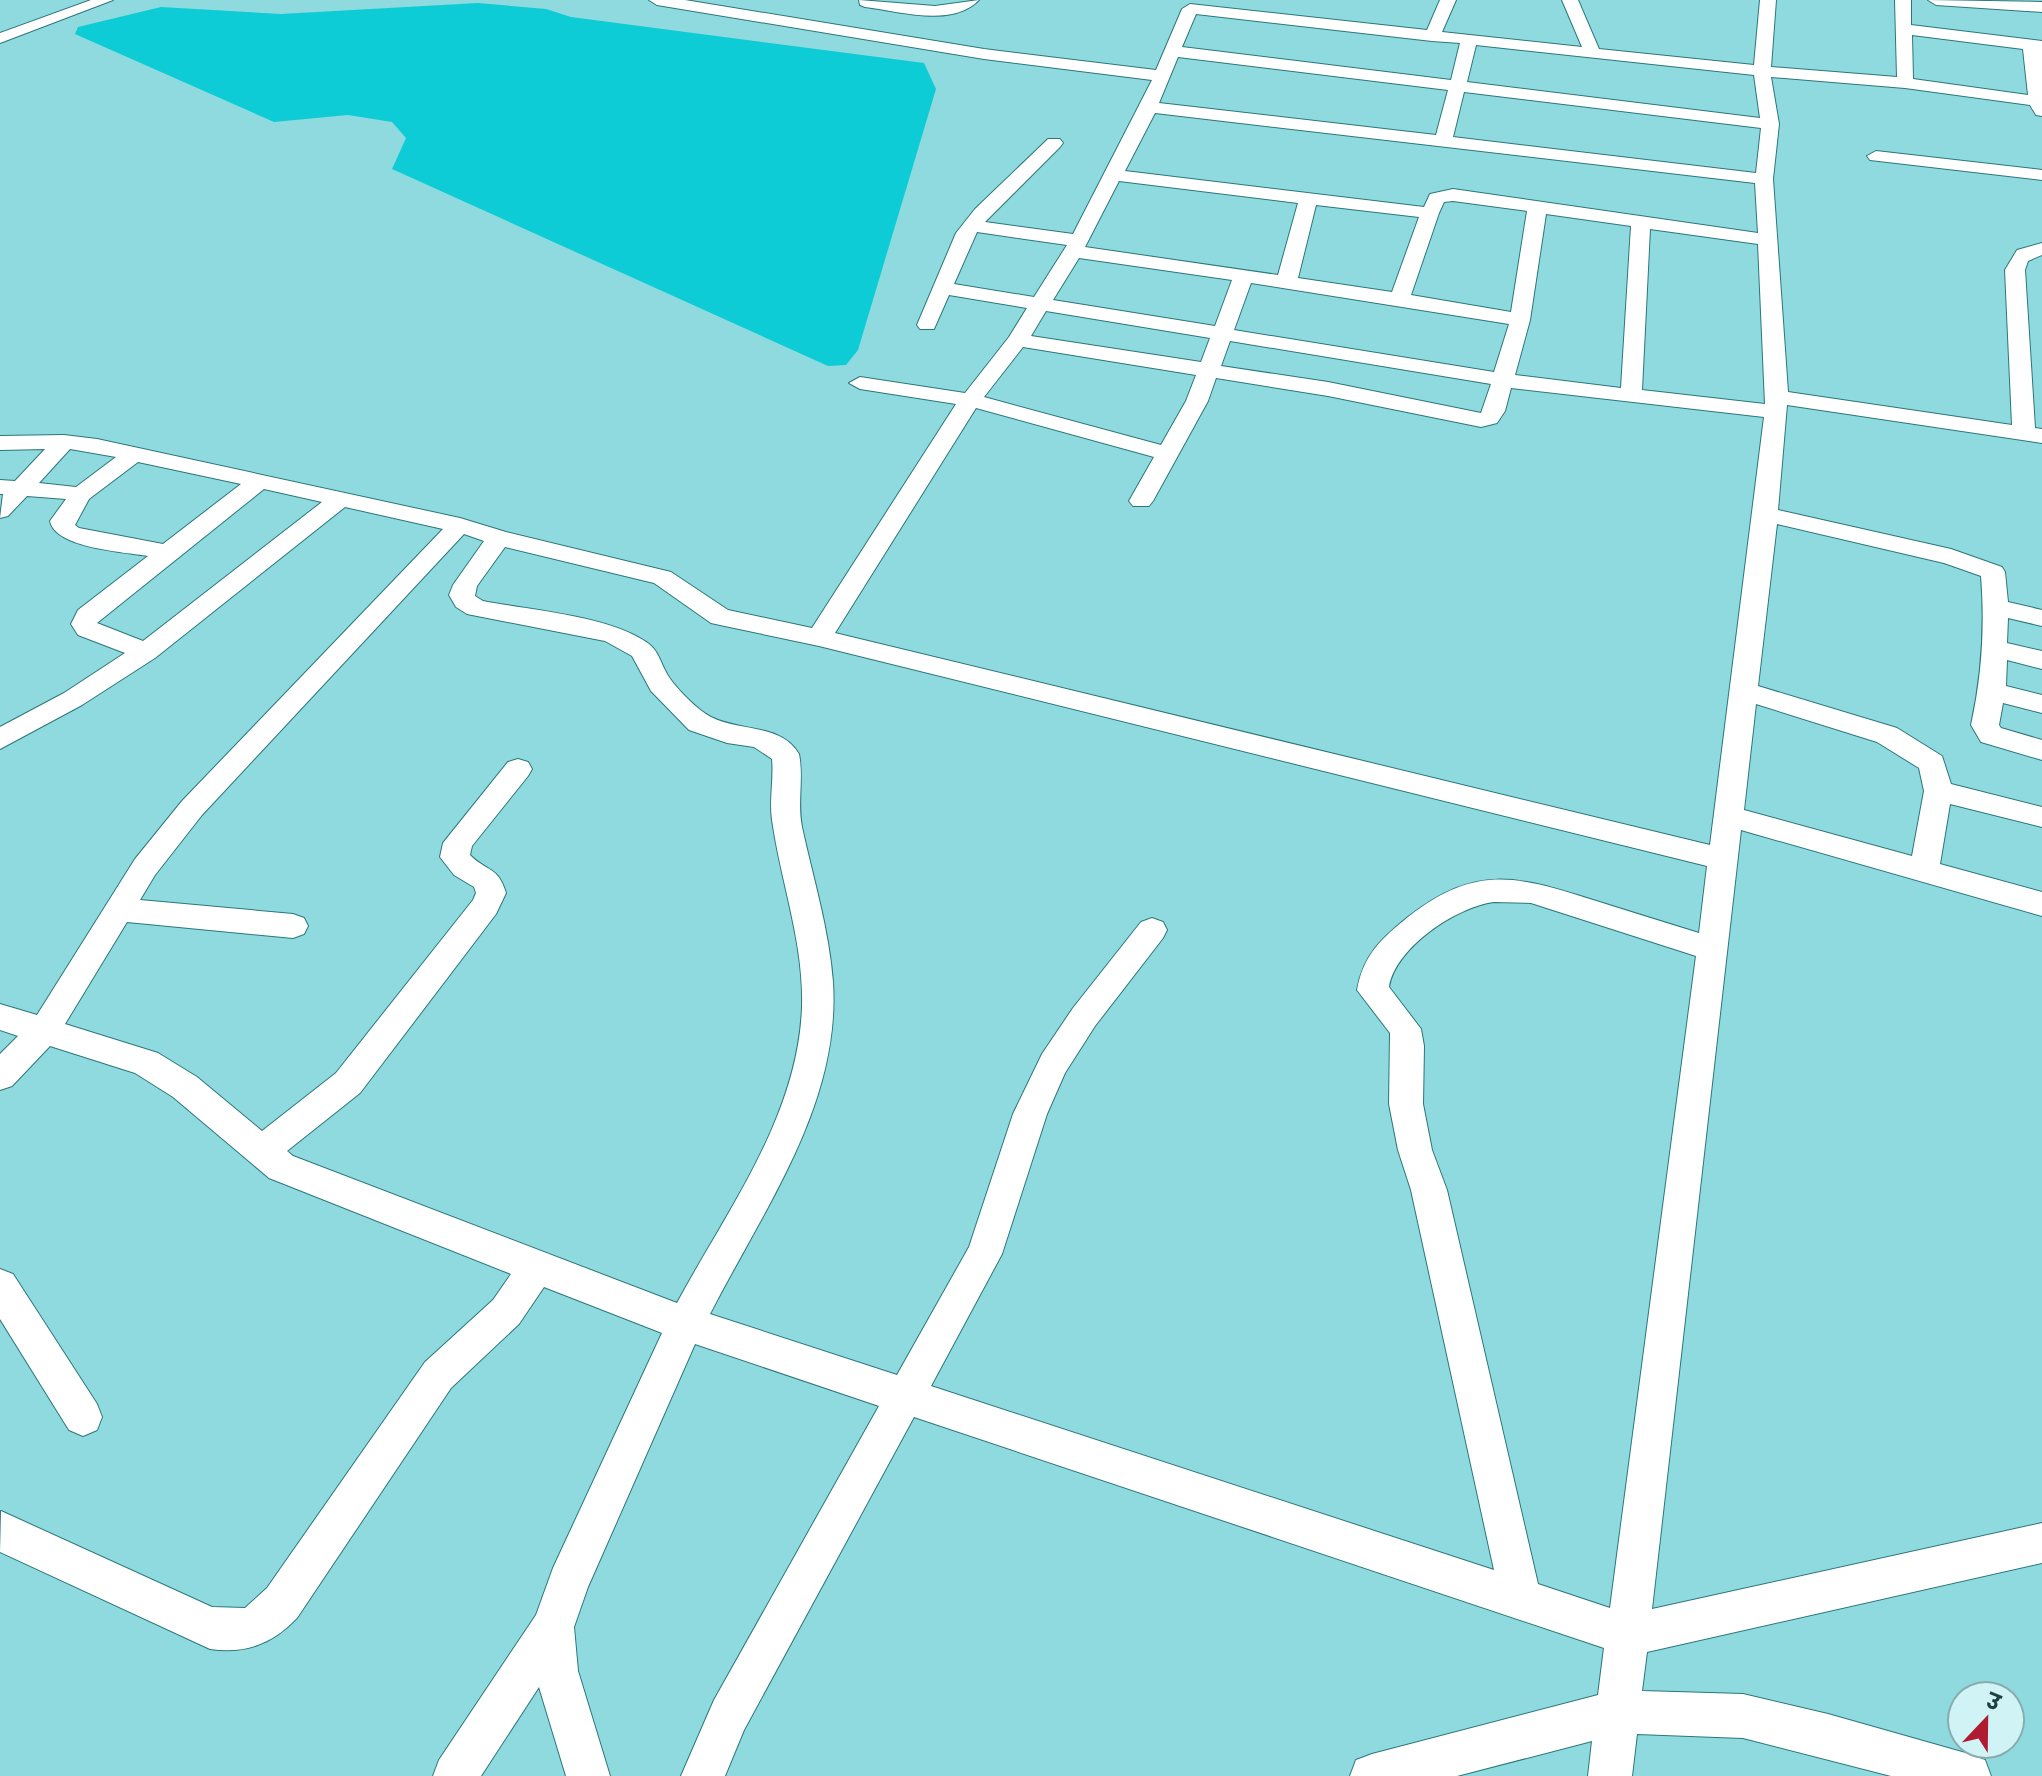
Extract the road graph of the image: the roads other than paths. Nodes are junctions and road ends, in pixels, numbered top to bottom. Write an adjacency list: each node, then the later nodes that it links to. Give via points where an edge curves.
1 (105, 0): 16 (street)
2 (657, 0): 14 (street)
3 (971, 0): 8 (street, via 946,10)
4 (1448, 0): 15 (street)
5 (1768, 0): 21 (street)
6 (1903, 0): 13 (street)
7 (1936, 0): 10 (street)
8 (866, 1): 14 (street)
9 (1566, 1): 20 (street)
10 (1981, 1): 12 (street)
11 (1186, 5): 15 (street); 19 (street)
12 (2042, 7)
13 (1902, 29): 18 (street); 23 (street)
14 (837, 30): 22 (street)
15 (1432, 36): 17 (street)
16 (0, 38)
17 (1469, 40): 20 (street); 24 (street)
18 (2036, 45): 25 (street)
19 (1172, 51): 22 (street); 24 (street)
20 (1593, 53): 21 (street)
21 (1762, 71): 23 (street); 27 (street)
22 (1161, 76): 26 (street)
23 (1905, 83): 25 (street)
24 (1457, 86): 27 (street); 28 (street)
25 (2040, 105)
26 (1149, 107): 28 (street); 31 (street)
27 (1770, 124): 33 (street)
28 (1443, 142): 33 (street)
29 (1054, 143): 38 (street)
30 (1876, 156): 32 (street)
31 (1114, 175): 34 (street); 40 (street)
32 (2042, 175)
33 (1764, 179): 39 (street)
34 (1309, 198): 36 (street); 43 (street)
35 (1537, 208): 36 (street, via 1441,195); 37 (street); 47 (street)
36 (1430, 213): 45 (street)
37 (1641, 222): 39 (street); 54 (street)
38 (972, 226): 40 (street); 44 (street)
39 (1768, 240): 56 (street)
40 (1076, 246): 42 (street); 46 (street)
41 (2042, 249): 57 (street, via 2017,259 2015,270)
42 (1243, 278): 43 (street); 49 (street)
43 (1286, 284): 45 (street)
44 (942, 288): 46 (street); 48 (street)
45 (1399, 299): 47 (street)
46 (1037, 303): 49 (street); 50 (street)
47 (1520, 320): 52 (street)
48 (927, 325)
49 (1220, 334): 51 (street); 52 (street)
50 (1018, 340): 51 (street); 55 (street)
51 (1209, 370): 52 (street, via 1481,420 1494,411); 61 (street)
52 (1501, 378): 54 (street)
53 (860, 383): 55 (street)
54 (1631, 395): 56 (street)
55 (970, 400): 61 (street); 74 (street)
56 (1776, 404): 57 (street); 68 (street)
57 (2033, 434)
58 (64, 442): 59 (street); 60 (street); 63 (street)
59 (0, 443)
60 (134, 454): 62 (street); 64 (street)
61 (1168, 454): 66 (street)
62 (260, 481): 65 (street); 71 (street)
63 (11, 487): 64 (street); 67 (street)
64 (78, 496): 71 (street, via 62,521 71,534)
65 (340, 499): 69 (street); 76 (street)
66 (1141, 501)
67 (0, 511)
68 (1766, 514): 72 (street, via 1977,564 1993,572); 78 (street)
69 (460, 525): 70 (street); 90 (street, via 209,788 145,867)
70 (499, 538): 74 (street, via 652,574 720,617); 100 (street, via 465,585 465,601 476,608 612,634 642,651 660,685 699,723 776,746 788,765 783,809 818,975 816,1033 798,1108)
71 (170, 553): 76 (street, via 87,616 84,624)
72 (1996, 607): 73 (street); 75 (street)
73 (2042, 618)
74 (819, 638): 87 (street)
75 (1992, 648): 77 (street); 79 (street)
76 (146, 652): 81 (street)
77 (2042, 660)
78 (1744, 691): 84 (street, via 1887,735 1932,763); 85 (street)
79 (1992, 691): 80 (street); 82 (street, via 1985,725 1991,735)
80 (2042, 704)
81 (0, 739)
82 (2042, 750)
83 (518, 769): 97 (street, via 458,843 455,857 487,880 491,893 485,906 348,1083)
84 (1938, 791): 86 (street); 88 (street)
85 (1728, 816): 87 (street); 88 (street)
86 (2042, 817)
87 (1723, 859): 93 (street)
88 (1924, 870): 89 (street)
89 (2042, 904)
90 (118, 910): 91 (street); 95 (street)
91 (293, 926)
92 (1152, 930): 101 (street, via 1081,1020 1050,1072 1030,1113 984,1254)
93 (1712, 949): 105 (street, via 1531,892 1502,889 1449,901 1385,953 1376,968 1373,990 1405,1029 1406,1104 1415,1150 1429,1190); 107 (street)
94 (0, 1017): 95 (street)
95 (45, 1030): 96 (street); 97 (street, via 146,1063 185,1087)
96 (0, 1076)
97 (262, 1151): 98 (street, via 281,1167)
98 (536, 1267): 100 (street); 103 (street, via 506,1312 438,1375 264,1623 238,1632 210,1628)
99 (0, 1286): 102 (street)
100 (686, 1324): 101 (street); 106 (street)
101 (908, 1396): 105 (street); 111 (street, via 729,1715)
102 (83, 1417)
103 (1, 1531)
104 (2042, 1543): 107 (street)
105 (1521, 1599): 107 (street)
106 (553, 1627): 109 (street); 110 (street, via 556,1671)
107 (1629, 1635): 108 (street)
108 (1618, 1712): 112 (street); 113 (street); 114 (street, via 1743,1716)
109 (455, 1776)
110 (588, 1776)
111 (703, 1776)
112 (1372, 1776)
113 (1610, 1776)
114 (1969, 1776)

